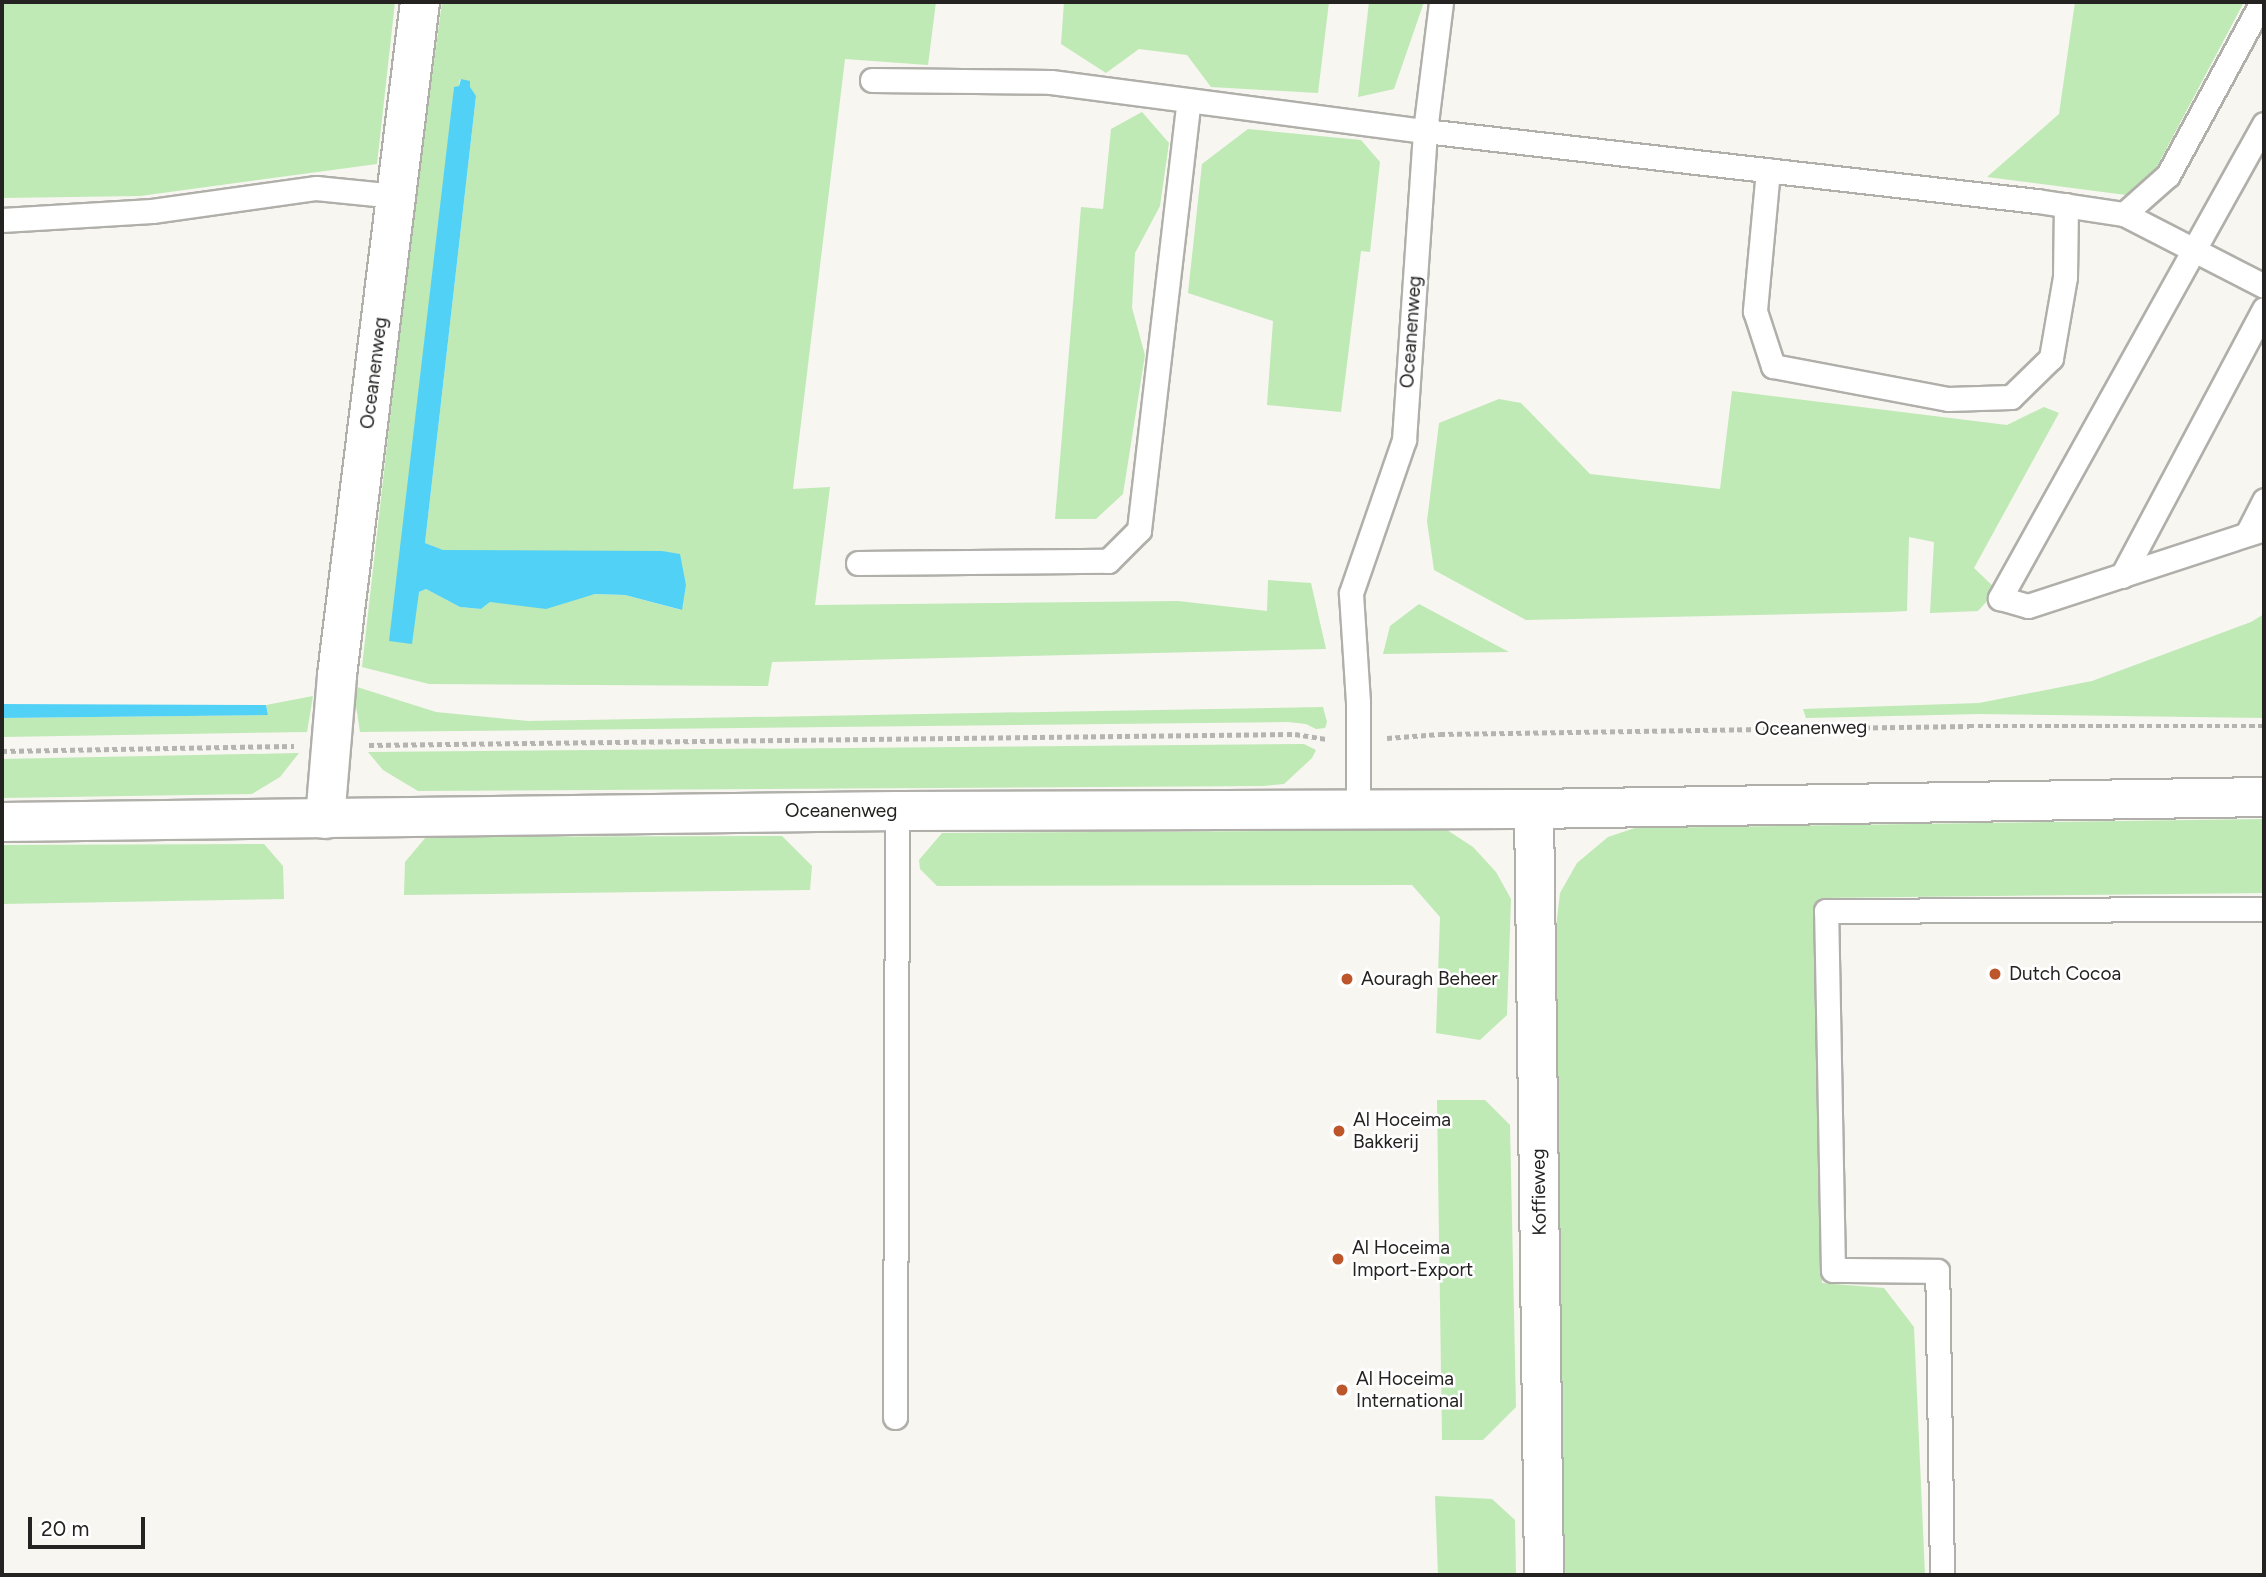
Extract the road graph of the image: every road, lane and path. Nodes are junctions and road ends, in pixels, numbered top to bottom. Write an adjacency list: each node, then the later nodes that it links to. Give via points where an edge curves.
1 (420, 2): 9 (street, Oceanenweg)
2 (1441, 2): 7 (lane, Oceanenweg)
3 (2262, 2): 11 (lane, via 2168,175)
4 (872, 80): 5 (lane, via 1051,82)
5 (1188, 101): 7 (lane); 18 (lane, via 1139,530 1108,561)
6 (2264, 124): 13 (lane)
7 (1425, 131): 8 (lane); 21 (lane, Oceanenweg, via 1404,440 1351,593)
8 (1768, 170): 10 (lane); 10 (lane, via 1755,311 1773,366 1948,399 2011,397 2051,358 2065,277)
9 (396, 196): 12 (lane, via 316,187 152,211); 22 (street, Oceanenweg, via 337,676)
10 (2066, 205): 11 (lane)
11 (2124, 214): 13 (lane)
12 (2, 220)
13 (2194, 250): 14 (lane); 19 (lane, via 2000,598 2028,607)
14 (2264, 286)
15 (2264, 309): 19 (lane)
16 (2264, 500): 17 (lane)
17 (2255, 532): 19 (lane)
18 (858, 563)
19 (2122, 576)
20 (2264, 726): 21 (path, Oceanenweg, via 1913,726)
21 (1358, 738): 22 (path, Oceanenweg, via 1318,739 1295,734); 26 (lane, Oceanenweg)
22 (333, 746): 23 (path, Oceanenweg); 28 (street, Oceanenweg)
23 (2, 751)
24 (2264, 797): 25 (street, Oceanenweg)
25 (1534, 809): 26 (street, Oceanenweg); 32 (street, Koffieweg)
26 (1358, 810): 27 (street, Oceanenweg)
27 (897, 811): 28 (street, Oceanenweg); 31 (lane)
28 (325, 819): 29 (street, Oceanenweg)
29 (2, 822)
30 (2264, 909): 33 (lane, via 1826,911 1833,1270 1937,1271)
31 (895, 1417)
32 (1544, 1575)
33 (1942, 1575)

